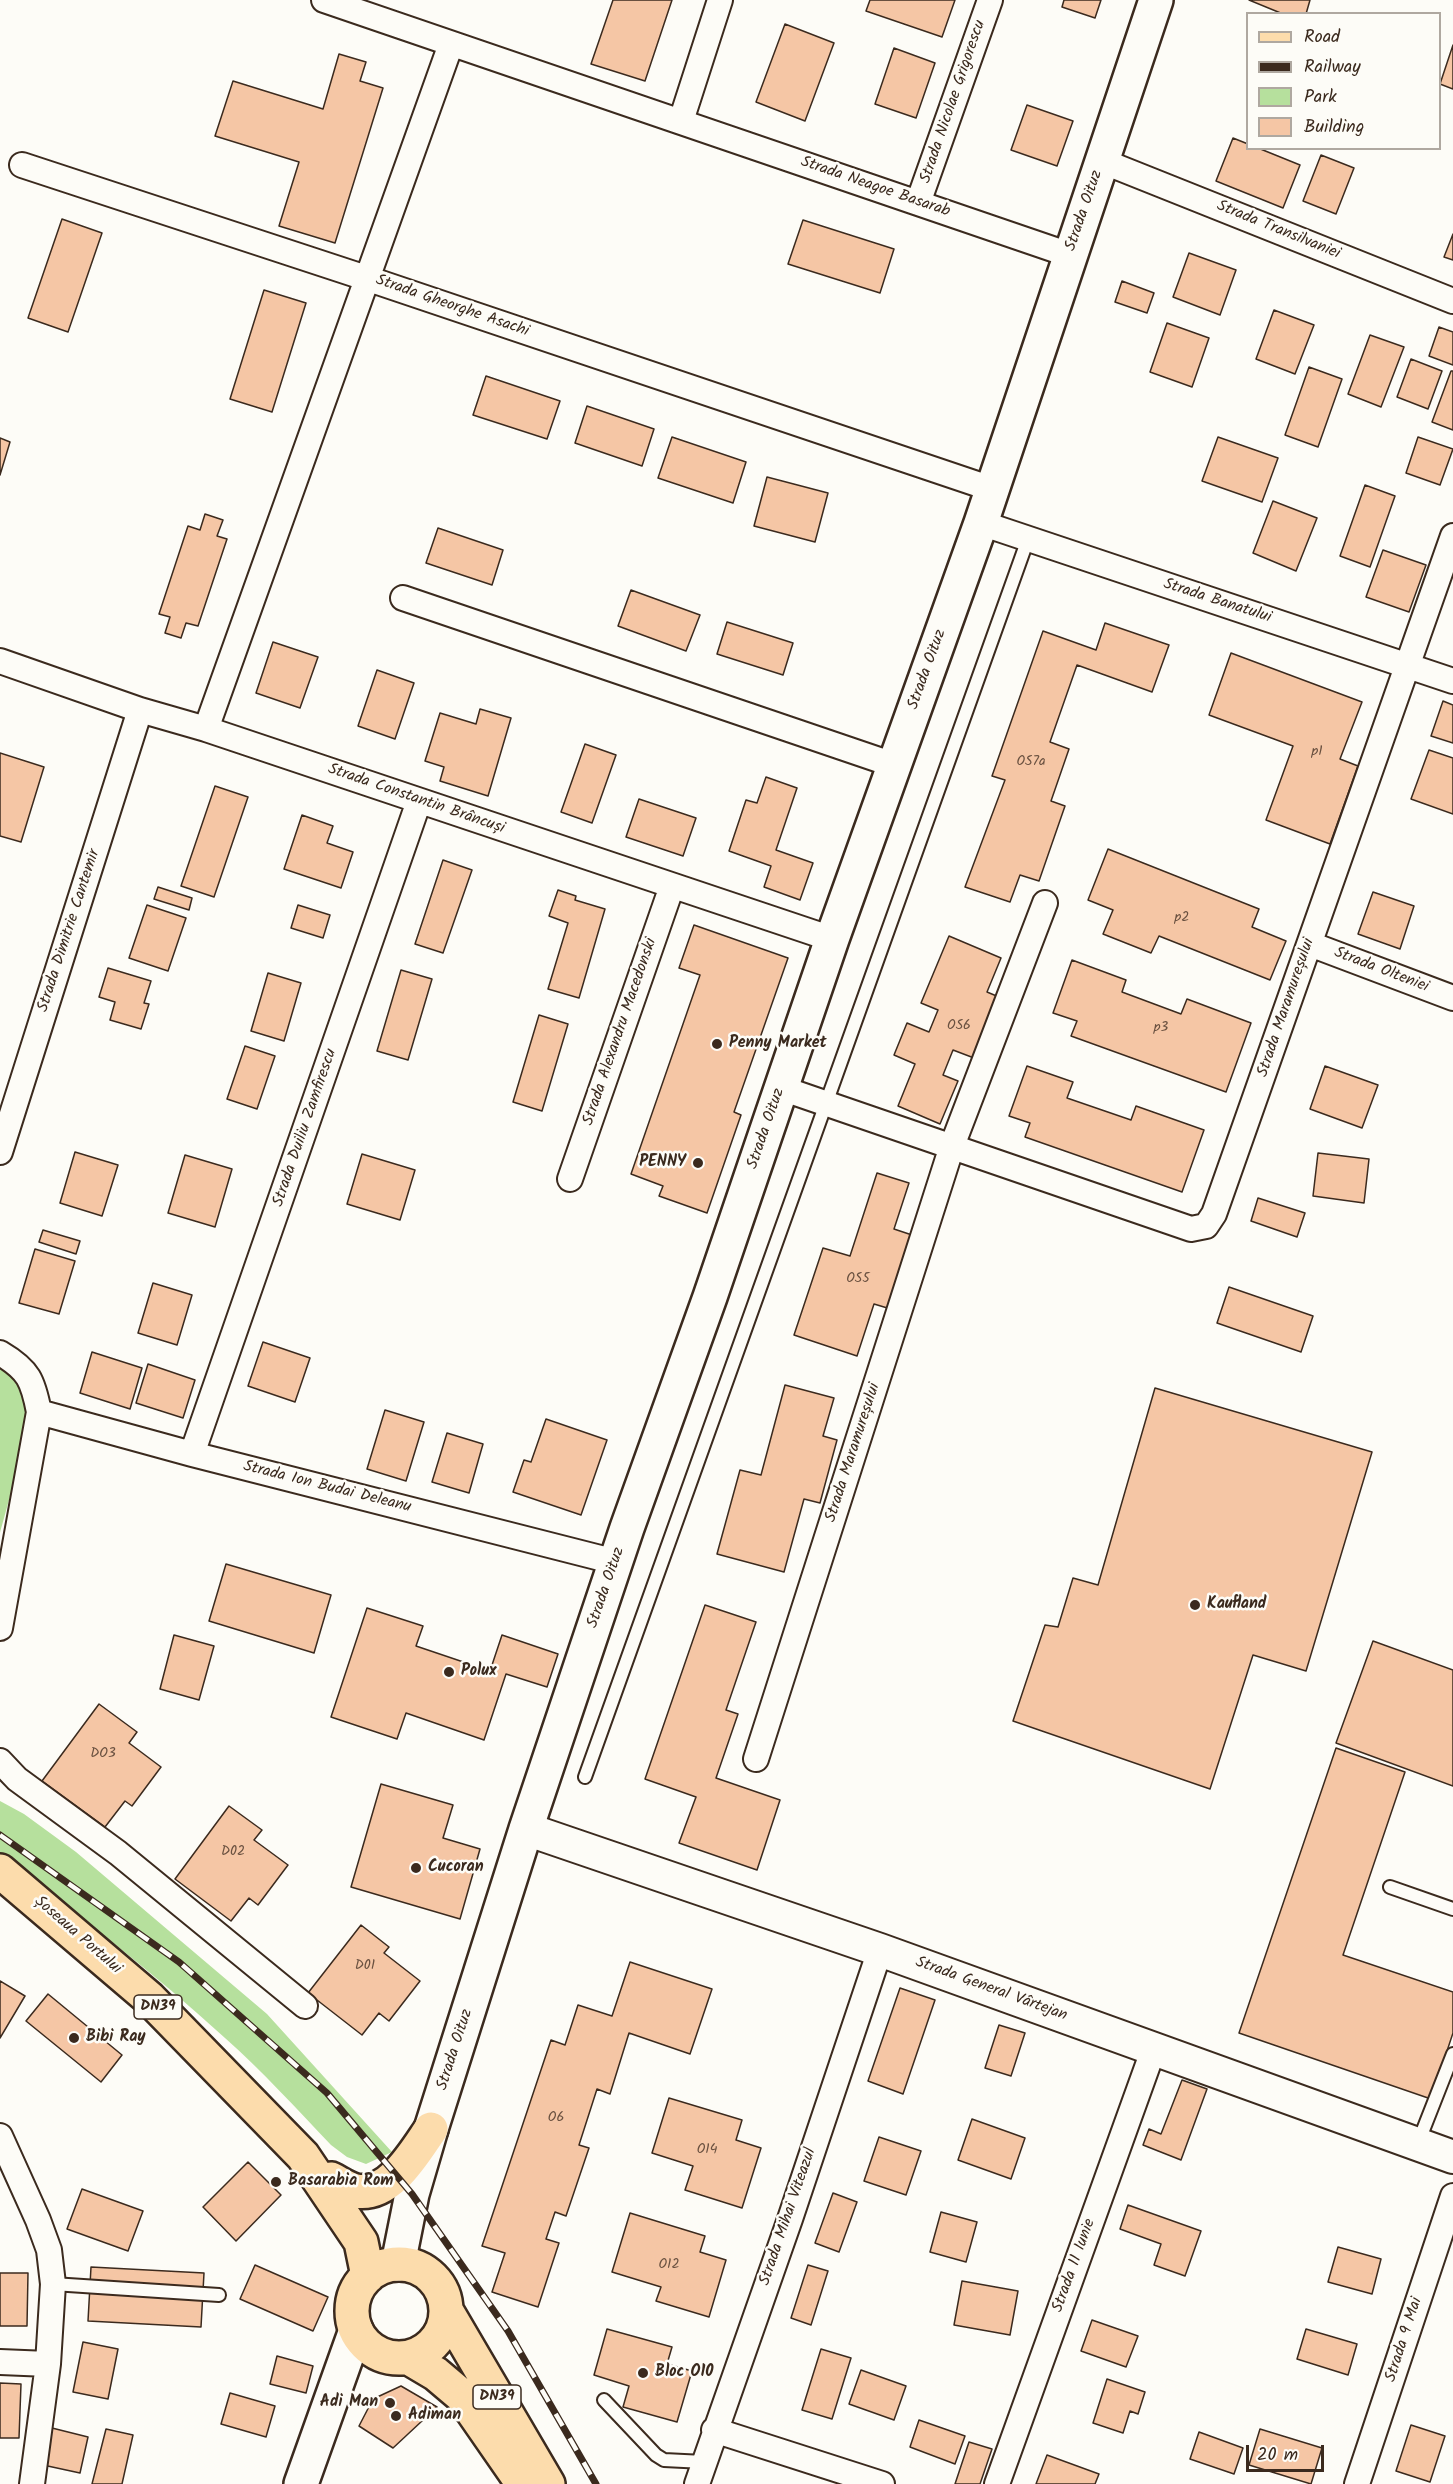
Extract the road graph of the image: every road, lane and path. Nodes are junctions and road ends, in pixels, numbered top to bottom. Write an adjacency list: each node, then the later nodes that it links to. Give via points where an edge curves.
1 (324, 0): 5 (street, Strada Neagoe Basarab)
2 (720, 0): 6 (street)
3 (990, 0): 9 (street, Strada Nicolae Grigorescu)
4 (1156, 0): 7 (main road, Strada Oituz)
5 (451, 44): 6 (street, Strada Neagoe Basarab); 11 (street)
6 (681, 121): 9 (street, Strada Neagoe Basarab)
7 (1102, 161): 10 (main road, Strada Oituz); 12 (street, Strada Transilvaniei)
8 (22, 165): 11 (street)
9 (918, 203): 10 (street, Strada Neagoe Basarab)
10 (1070, 255): 13 (main road, Strada Oituz)
11 (366, 278): 13 (street, Strada Gheorghe Asachi); 22 (street, Strada Gheorghe Asachi)
12 (1453, 301)
13 (992, 489): 14 (main road, Strada Oituz)
14 (981, 523): 16 (street, Strada Banatului); 23 (main road, Strada Oituz)
15 (1453, 536): 19 (street, Strada Maramureșului)
16 (1028, 539): 19 (street, Strada Banatului); 31 (lane)
17 (403, 598): 23 (street)
18 (0, 661): 21 (street, Strada Constantin Brâncuși)
19 (1406, 666): 20 (street, Strada Banatului); 28 (street, Strada Maramureșului)
20 (1453, 681)
21 (140, 710): 22 (street, Strada Constantin Brâncuși); 33 (street, Strada Dimitrie Cantemir)
22 (206, 729): 24 (street, Strada Constantin Brâncuși)
23 (894, 765): 27 (main road, Strada Oituz)
24 (419, 801): 25 (street, Strada Constantin Brâncuși); 37 (street, Strada Duiliu Zamfirescu)
25 (672, 885): 27 (street, Strada Constantin Brâncuși); 34 (street, Strada Alexandru Macedonski)
26 (1045, 903): 32 (street, Strada Maramureșului)
27 (832, 939): 30 (main road, Strada Oituz)
28 (1310, 945): 29 (street, Strada Olteniei); 32 (street, Strada Maramureșului, via 1214,1214 1206,1226 1191,1228)
29 (1453, 998)
30 (781, 1088): 31 (street, Strada Maramureșului); 38 (main road, Strada Oituz)
31 (826, 1103): 32 (street, Strada Maramureșului); 42 (lane)
32 (952, 1146): 40 (street, Strada Maramureșului)
33 (0, 1152)
34 (570, 1179)
35 (0, 1353): 36 (street, via 24,1369 34,1384)
36 (39, 1412): 37 (street, Strada Ion Budai Deleanu); 39 (street)
37 (192, 1454): 38 (street, Strada Ion Budai Deleanu)
38 (616, 1562): 43 (main road, Strada Oituz)
39 (0, 1628)
40 (756, 1759)
41 (0, 1761): 48 (street, via 17,1779 118,1853)
42 (585, 1777)
43 (526, 1829): 47 (street, Strada General Vârtejan); 51 (main road, Strada Oituz)
44 (0, 1871): 54 (main road, Șoseaua Portului / DN39, via 149,1998)
45 (1390, 1887): 46 (lane)
46 (1453, 1909)
47 (880, 1950): 49 (street, Strada General Vârtejan); 67 (street, Strada Mihai Viteazul)
48 (305, 2006)
49 (1154, 2048): 53 (street, Strada General Vârtejan); 74 (street, Strada 11 Iunie)
50 (1453, 2054): 53 (lane)
51 (431, 2129): 56 (main road, via 398,2175 376,2188 357,2191); 58 (main road, Strada Oituz)
52 (0, 2136): 59 (street, via 49,2250)
53 (1418, 2143): 55 (street, Strada General Vârtejan)
54 (303, 2156): 56 (main road, Șoseaua Portului / DN39); 58 (main road, Șoseaua Portului / DN39, via 365,2251)
55 (1453, 2157)
56 (331, 2179): 58 (main road, Șoseaua Portului / DN39)
57 (1453, 2196): 75 (street, Strada 9 Mai)
58 (383, 2270): 61 (main road, DN39, via 420,2269 441,2289); 62 (main road, via 354,2296 352,2314)
59 (53, 2284): 60 (lane); 65 (street)
60 (219, 2295)
61 (446, 2310): 63 (main road, via 444,2326 436,2341); 72 (main road, DN39)
62 (356, 2330): 63 (main road, DN39, via 377,2353); 70 (main road)
63 (409, 2358): 71 (main road, DN39, via 462,2396)
64 (0, 2362): 65 (street)
65 (48, 2364): 69 (street)
66 (604, 2400): 68 (lane, via 656,2455)
67 (714, 2430): 68 (street, Strada Mihai Viteazul); 73 (street)
68 (700, 2473)
69 (32, 2484)
70 (301, 2484)
71 (523, 2484)
72 (548, 2484)
73 (882, 2484)
74 (997, 2484)
75 (1358, 2484)

